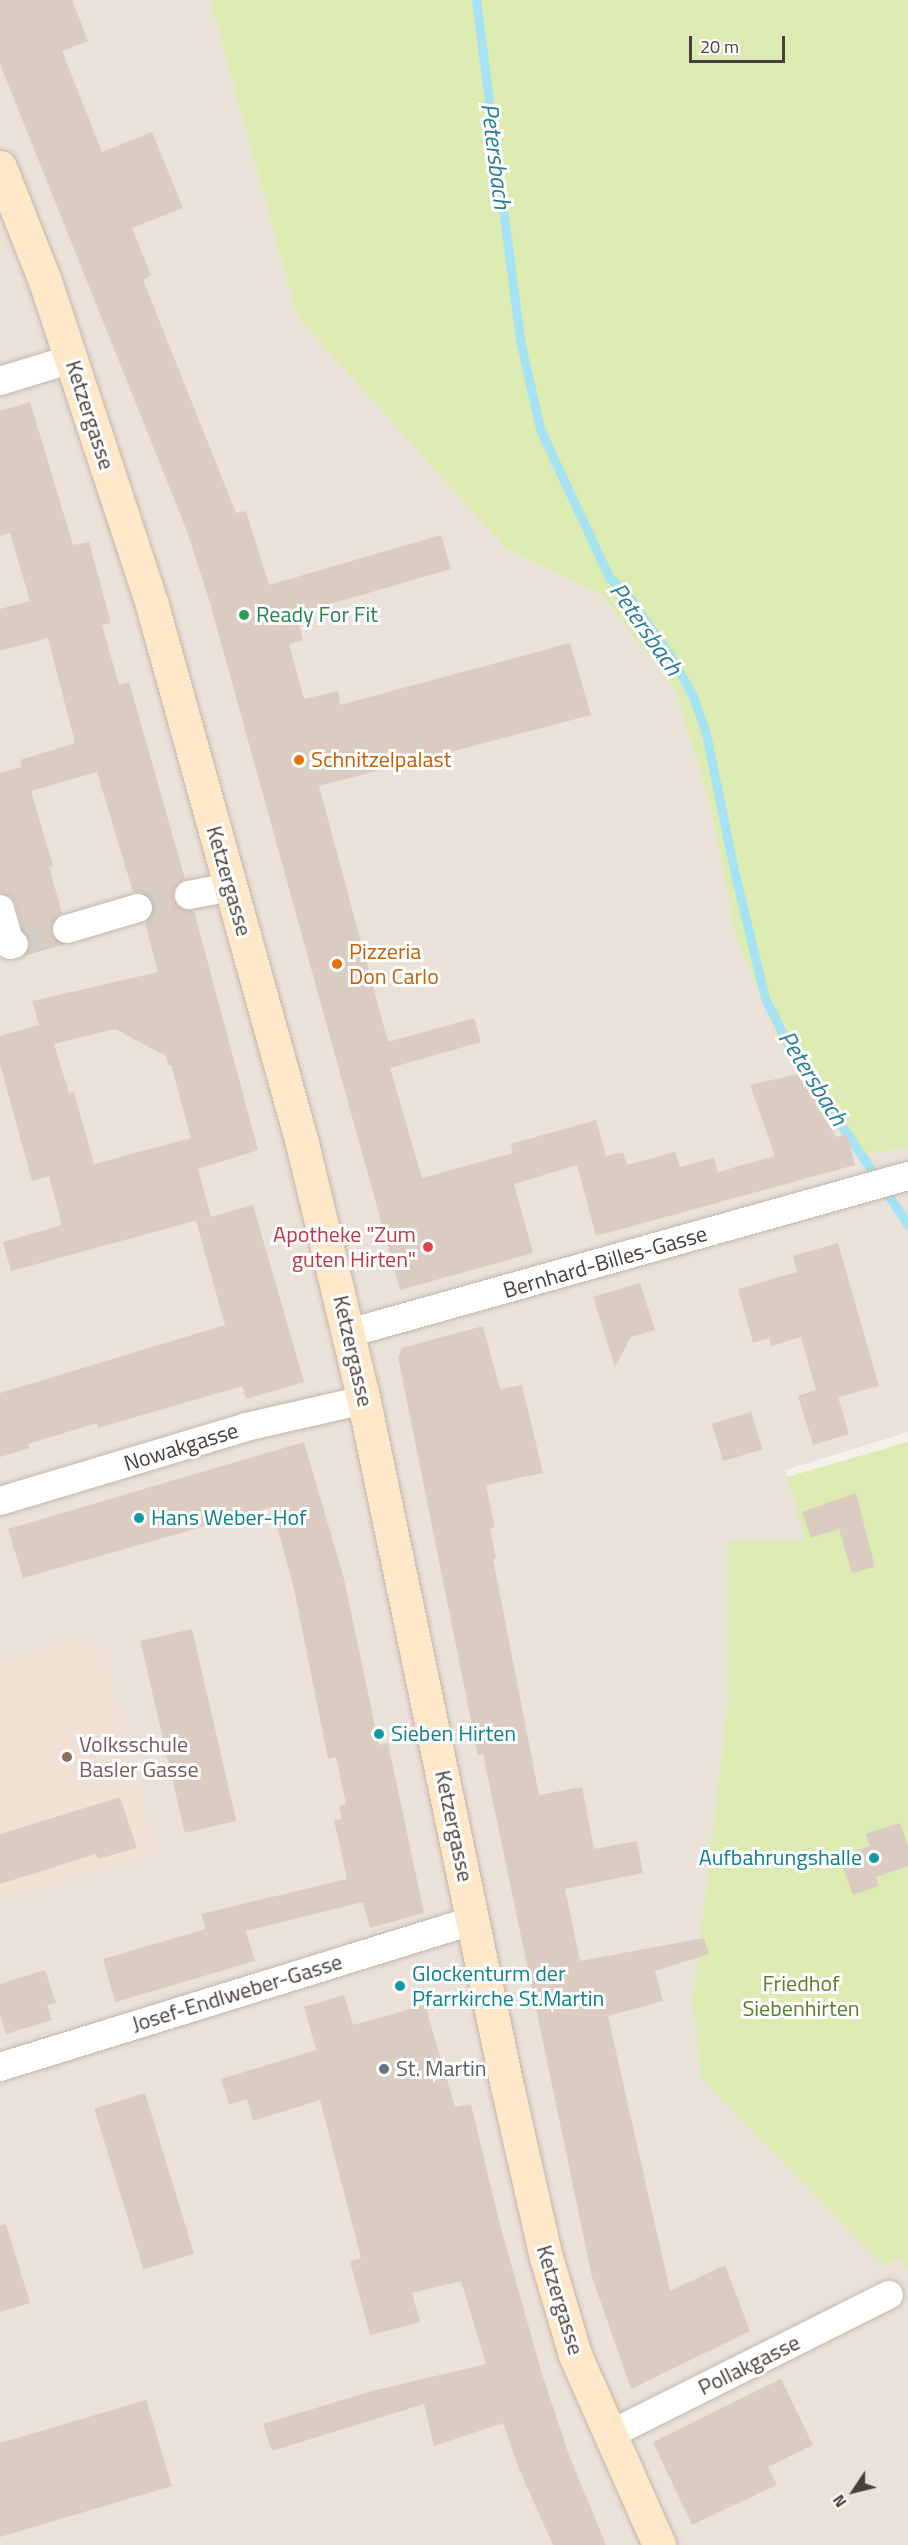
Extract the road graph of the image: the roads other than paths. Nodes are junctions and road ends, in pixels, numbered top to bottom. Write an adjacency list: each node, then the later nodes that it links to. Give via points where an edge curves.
1 (0, 167): 2 (main road, Ketzergasse)
2 (72, 359): 3 (street); 4 (main road, Ketzergasse, via 152,605)
3 (0, 381)
4 (231, 887): 5 (street); 11 (main road, Ketzergasse, via 302,1143)
5 (189, 895)
6 (138, 908): 8 (street)
7 (0, 909): 9 (street, via 10,945)
8 (67, 929)
9 (14, 944)
10 (908, 1176): 11 (street, Bernhard-Billes-Gasse)
11 (349, 1332): 12 (main road, Ketzergasse)
12 (364, 1400): 13 (street, Nowakgasse, via 246,1427); 14 (main road, Ketzergasse)
13 (0, 1501)
14 (474, 1920): 15 (street, Josef-Endlweber-Gasse); 17 (main road, Ketzergasse, via 546,2256 575,2355)
15 (0, 2067)
16 (889, 2295): 17 (street, Pollakgasse)
17 (609, 2435): 18 (main road, Ketzergasse)
18 (659, 2545)

